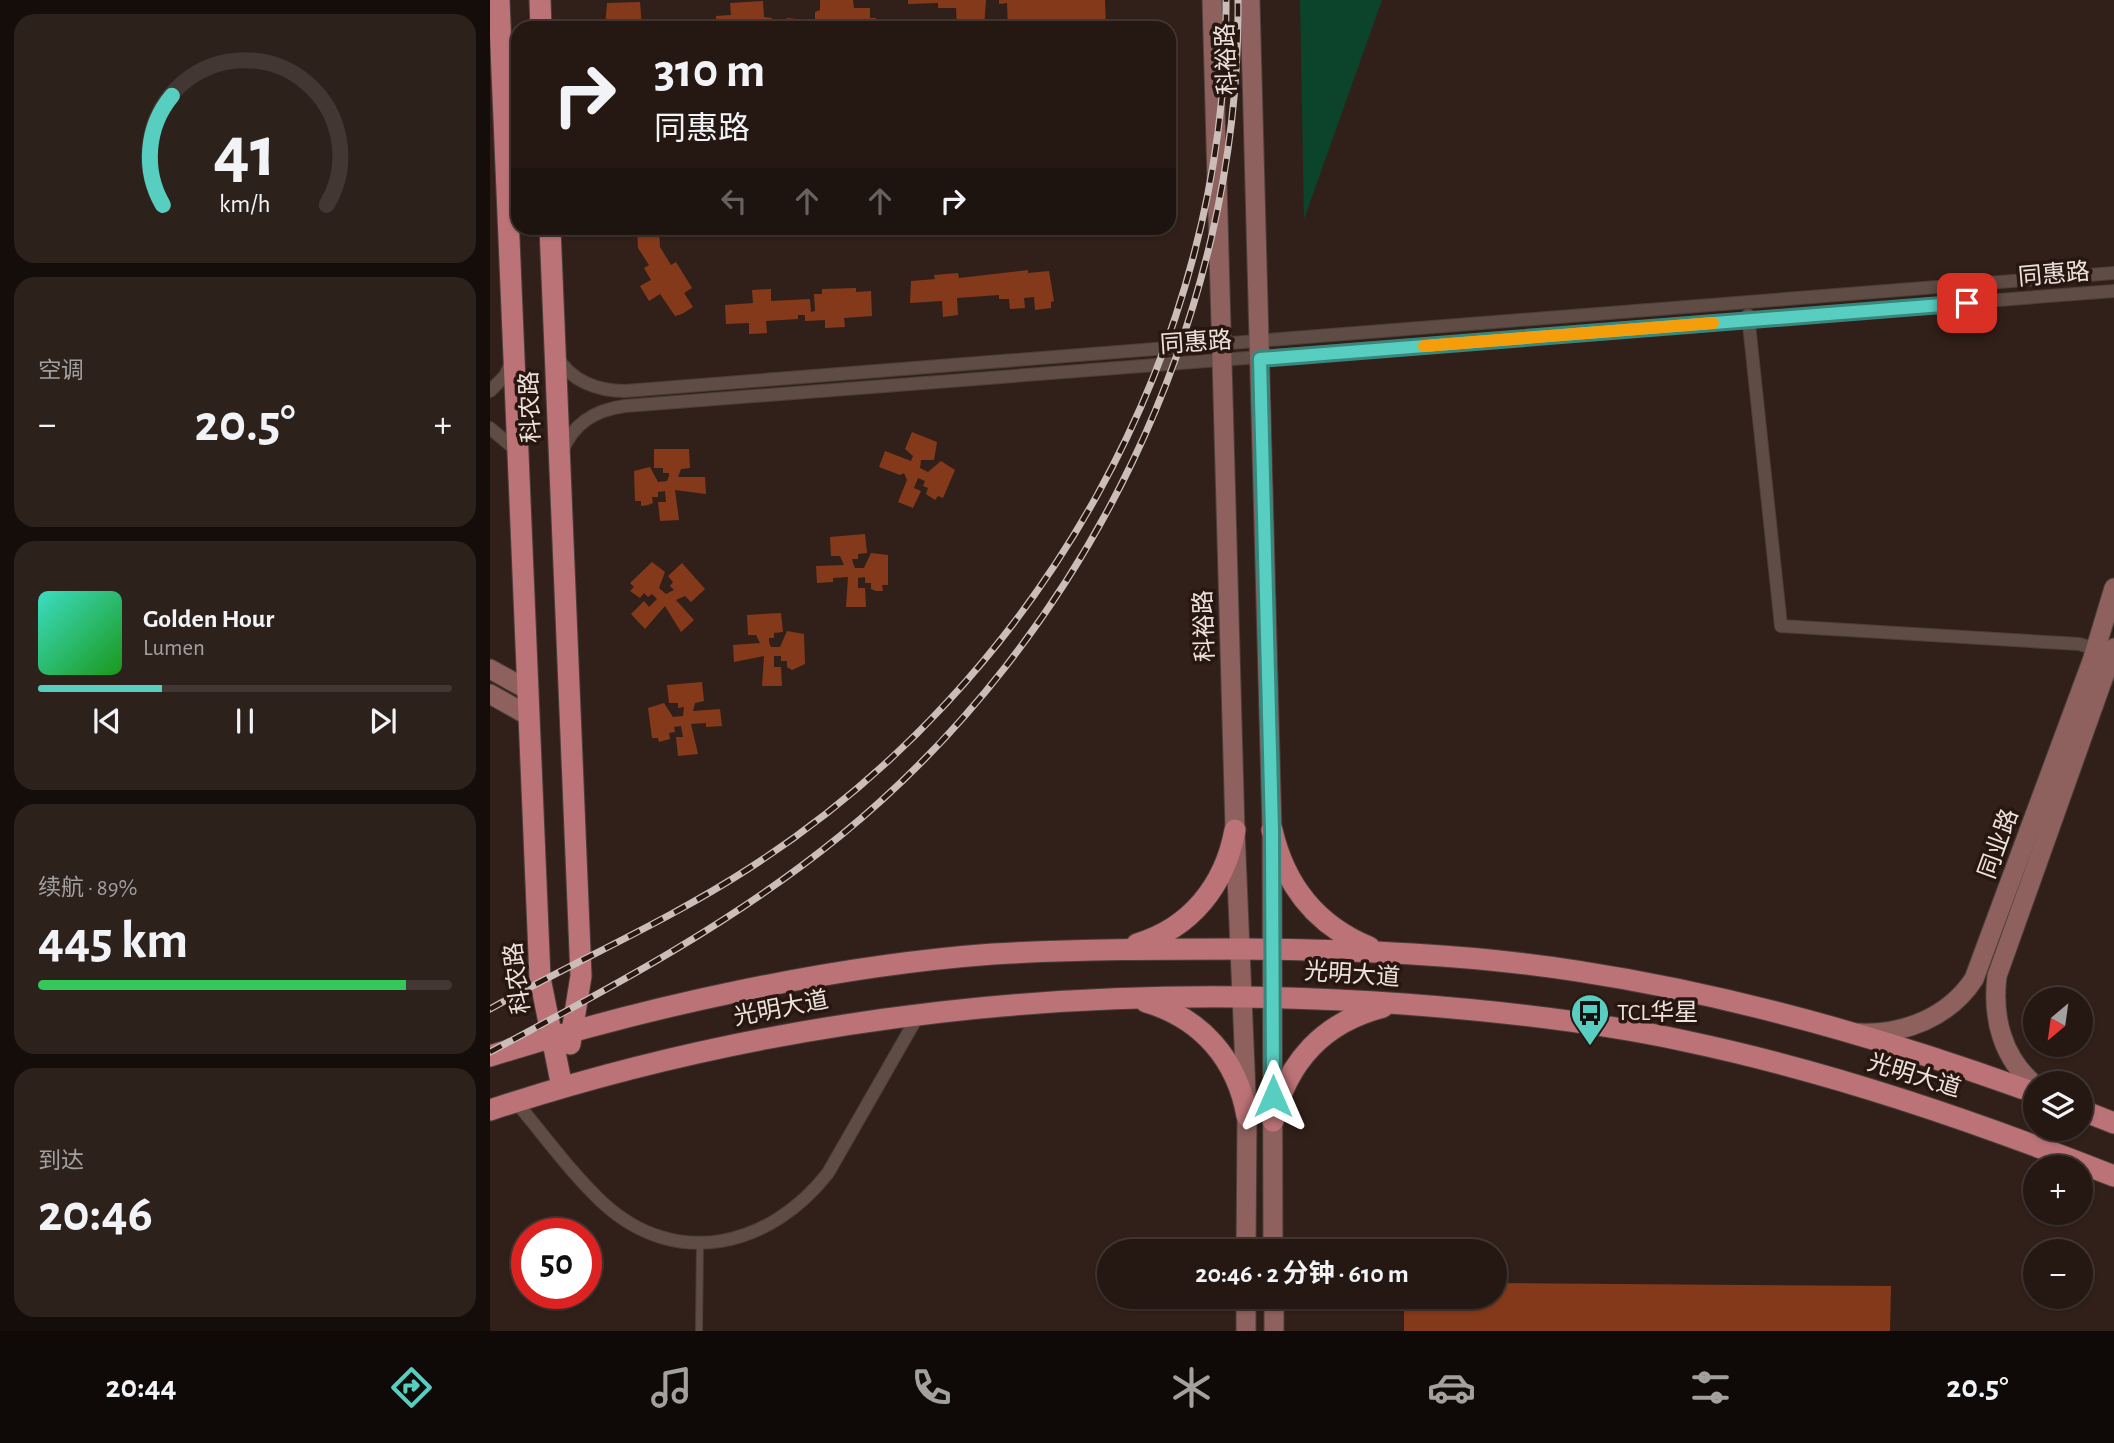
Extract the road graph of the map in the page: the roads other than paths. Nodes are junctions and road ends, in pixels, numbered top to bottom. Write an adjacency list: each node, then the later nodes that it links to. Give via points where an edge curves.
1 (499, 0): 11 (main road, 科农路)
2 (540, 0): 5 (main road)
3 (1212, 0): 14 (main road, 科裕路)
4 (1250, 0): 13 (main road, 科裕路)
5 (541, 21)
6 (550, 235): 12 (main road, 科农路)
7 (2114, 273): 9 (street, 同惠路)
8 (2114, 291): 10 (street, 同惠路)
9 (1747, 303): 10 (street); 13 (street, 同惠路)
10 (1749, 320): 13 (street, 同惠路); 20 (street, via 1780,626)
11 (514, 349): 15 (street, via 505,376); 17 (main road, 科农路)
12 (555, 349): 14 (street, 同惠路, via 573,375 614,391); 18 (main road, 科农路)
13 (1260, 350): 14 (street, 同惠路); 26 (main road, 科裕路)
14 (1222, 353): 18 (street, 同惠路, via 611,408 591,415 577,427 564,446); 25 (main road, 科裕路)
15 (490, 391)
16 (490, 428): 17 (street)
17 (518, 452): 22 (main road, 科农路)
18 (560, 463): 37 (main road, 科农路, via 582,976)
19 (2114, 588): 20 (main road, 同业路)
20 (2105, 648): 36 (main road, 同业路, via 1974,979 1948,1007 1924,1021 1881,1033); 39 (main road, 同业路, via 1997,976 1995,1007 2002,1037)
21 (490, 669): 22 (main road)
22 (528, 690): 24 (main road, 科农路)
23 (490, 694): 24 (main road)
24 (529, 716): 37 (main road, 科农路, via 540,978)
25 (1235, 831): 27 (main road, via 1223,871 1200,905 1160,935); 28 (main road, 科裕路)
26 (1272, 831): 29 (main road, 科裕路); 30 (main road, via 1282,864 1310,908 1352,940)
27 (1112, 948): 28 (main road, 光明大道); 37 (main road, 光明大道, via 989,955 858,971 744,992)
28 (1240, 949): 29 (main road, 光明大道); 31 (main road, 科裕路)
29 (1273, 949): 30 (main road, 光明大道); 32 (main road, 科裕路)
30 (1403, 954): 36 (main road, 光明大道, via 1575,970 1696,992)
31 (1242, 995): 32 (main road, 光明大道); 33 (main road, 光明大道); 45 (main road, 科裕路)
32 (1273, 996): 34 (main road, 光明大道); 46 (main road, 科裕路)
33 (1114, 998): 35 (main road, 光明大道, via 994,1004); 45 (main road, via 1162,1007 1204,1033 1233,1070)
34 (1402, 1004): 46 (main road, via 1367,1011 1321,1037 1290,1074); 48 (main road, 光明大道, via 1568,1019 1686,1041 1921,1104)
35 (919, 1014): 40 (main road, 光明大道, via 743,1043); 51 (street, via 814,1192 763,1229 743,1237)
36 (1847, 1032): 41 (main road, 光明大道, via 1936,1056)
37 (562, 1035): 38 (main road, 光明大道); 40 (main road, 科农路)
38 (490, 1056)
39 (2023, 1072)
40 (562, 1087): 42 (main road, 光明大道)
41 (2023, 1089)
42 (515, 1101): 43 (main road, 光明大道); 51 (street, via 604,1204 645,1230)
43 (490, 1110)
44 (2093, 1115): 47 (main road)
45 (1247, 1116): 49 (main road, 科裕路)
46 (1273, 1121): 50 (main road, 科裕路)
47 (2114, 1123)
48 (2114, 1177)
49 (1246, 1239)
50 (1273, 1239)
51 (699, 1242): 54 (lane)
52 (1246, 1309): 55 (main road)
53 (1273, 1309): 56 (main road)
54 (699, 1331)
55 (1245, 1331)
56 (1274, 1331)

